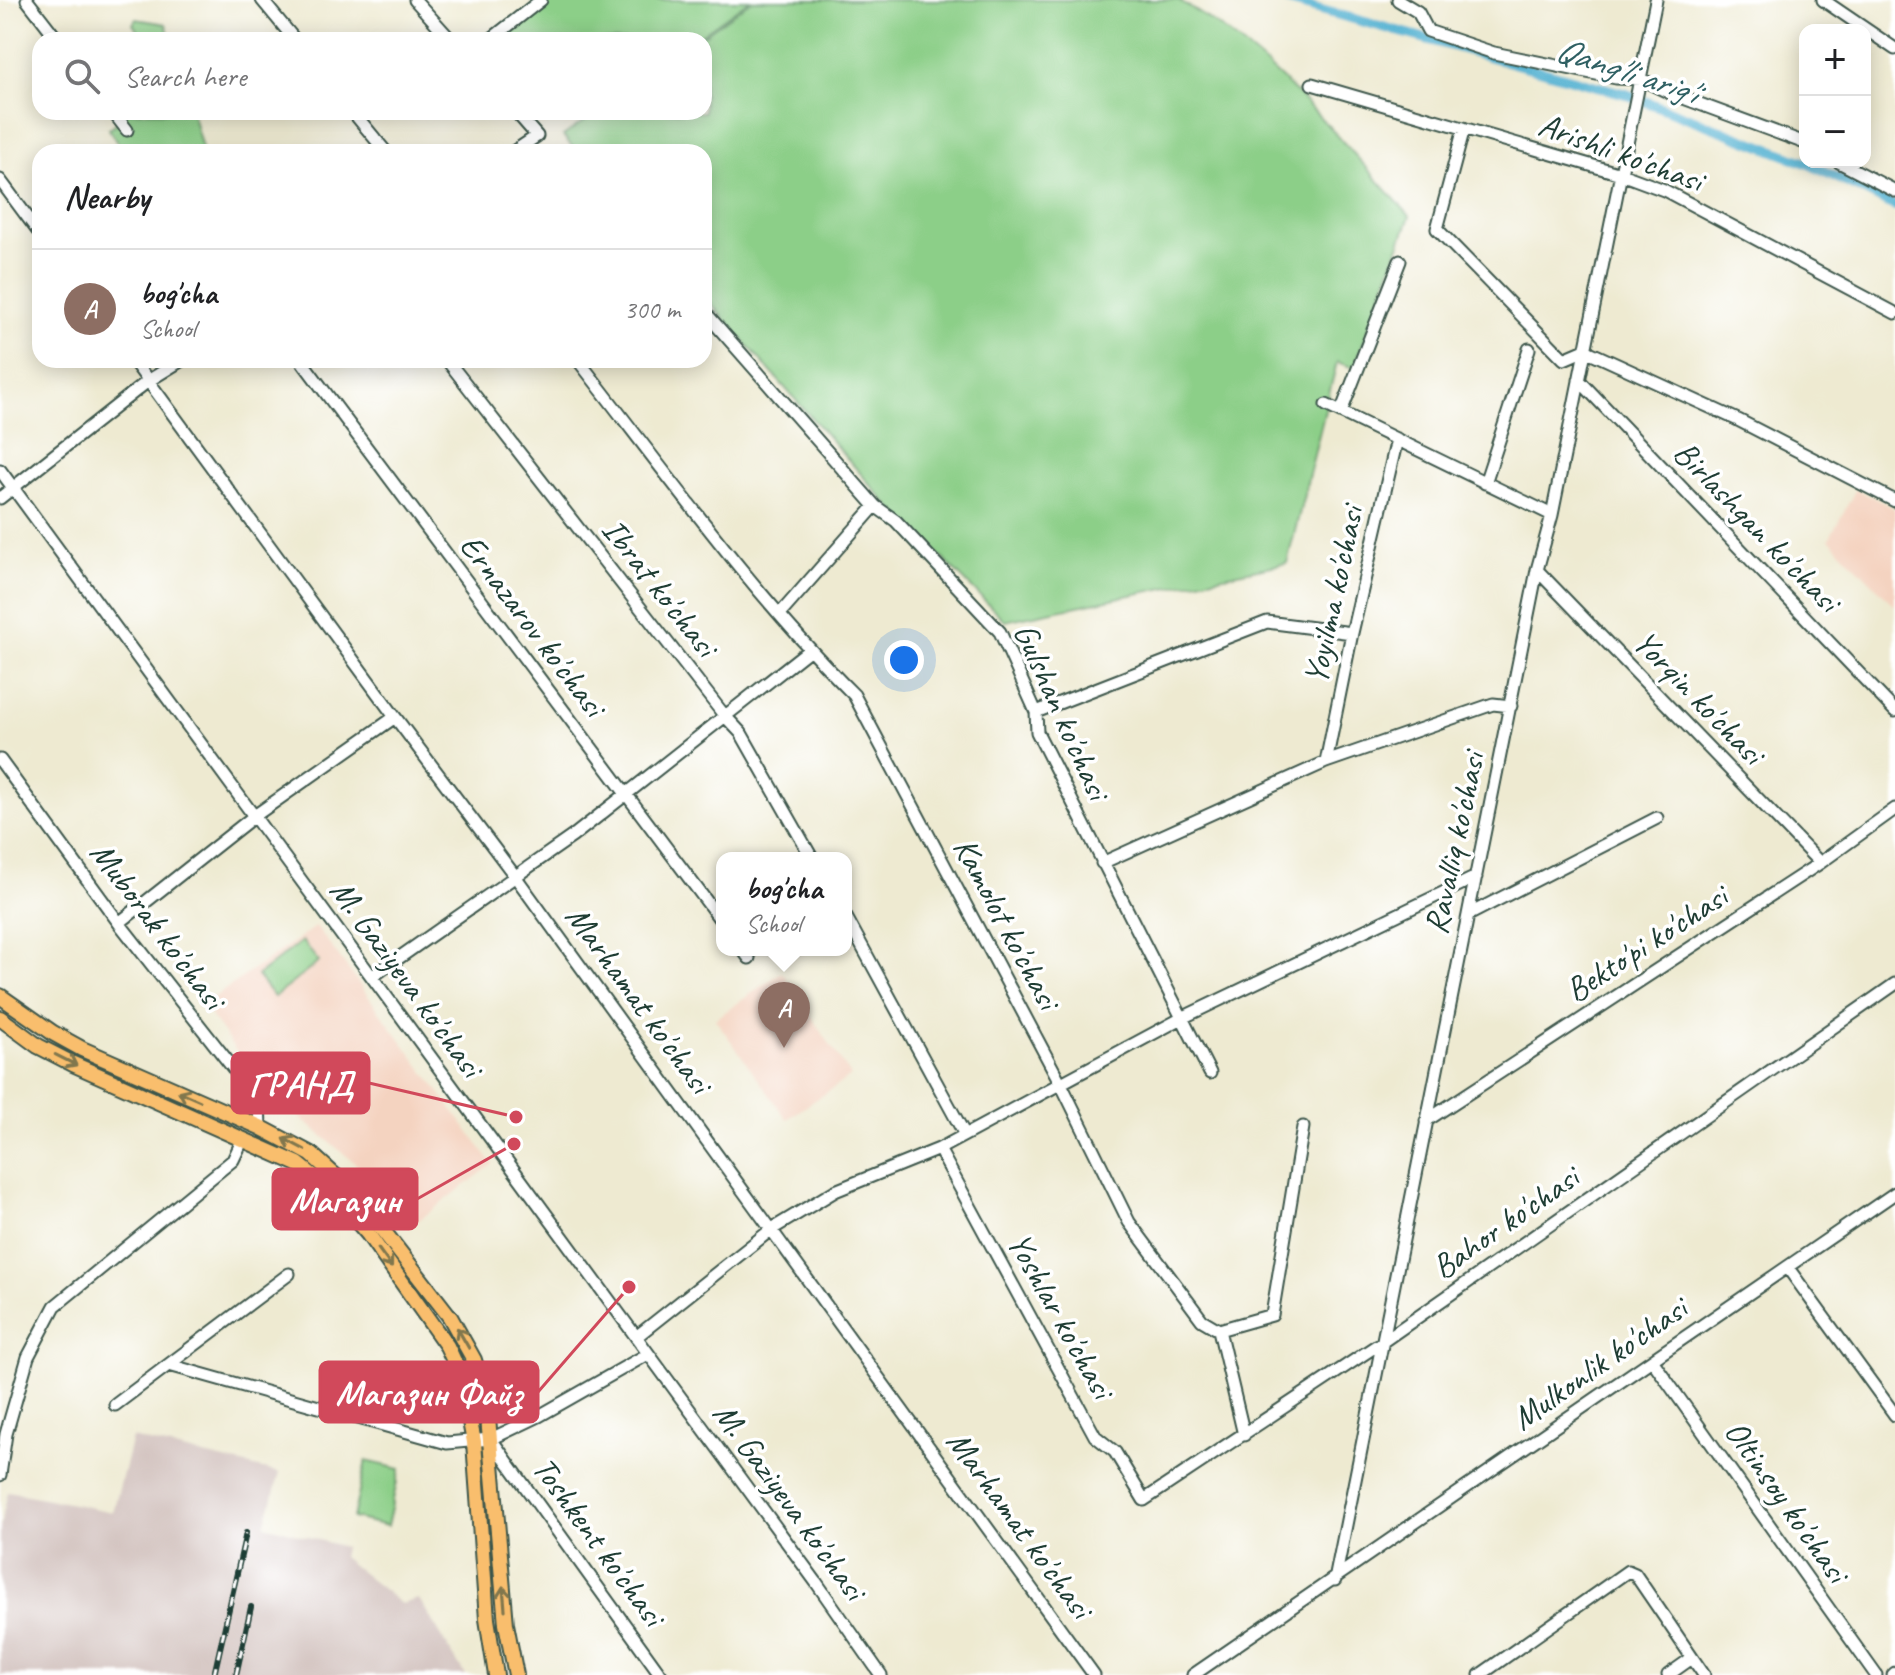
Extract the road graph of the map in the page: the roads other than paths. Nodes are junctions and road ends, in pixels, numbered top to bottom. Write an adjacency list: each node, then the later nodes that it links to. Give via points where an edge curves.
1 (27, 0): 8 (street)
2 (262, 0): 9 (street)
3 (415, 0): 10 (street)
4 (541, 0): 11 (street)
5 (1398, 0): 13 (street, via 1418,12 1428,31 1494,53)
6 (1656, 0): 13 (street, Ravalliq ko'chasi)
7 (1823, 0): 12 (street)
8 (52, 32)
9 (288, 32)
10 (444, 32)
11 (500, 32)
12 (1895, 49)
13 (1641, 81): 20 (street); 24 (street, Ravalliq ko'chasi)
14 (1312, 84): 18 (street, Arishli ko'chasi)
15 (119, 120): 19 (street)
16 (360, 120): 21 (street)
17 (523, 120): 22 (street, via 537,136)
18 (1464, 128): 24 (street, Arishli ko'chasi); 32 (street, via 1437,229 1564,359)
19 (127, 130)
20 (1799, 141)
21 (379, 144)
22 (525, 144)
23 (1851, 168): 26 (street)
24 (1621, 174): 29 (street, Arishli ko'chasi, via 1664,190); 32 (street, Ravalliq ko'chasi)
25 (0, 180): 27 (street)
26 (1895, 191)
27 (32, 223)
28 (1400, 261): 41 (street)
29 (1895, 313)
30 (712, 320): 48 (street, Gulshan ko'chasi)
31 (1529, 349): 44 (street)
32 (1585, 350): 38 (street, Ravalliq ko'chasi); 47 (street, via 1738,420)
33 (139, 368): 39 (street, Marhamat ko'chasi)
34 (169, 368): 39 (street)
35 (307, 368): 61 (street, Ernazarov ko'chasi)
36 (453, 368): 57 (street, Ibrat ko'chasi)
37 (584, 368): 51 (street, Kamolot ko'chasi)
38 (1579, 380): 49 (street, Ravalliq ko'chasi); 55 (street, Birlashgan ko'chasi)
39 (148, 381): 45 (street); 58 (street, Marhamat ko'chasi)
40 (1326, 405): 41 (street)
41 (1341, 412): 42 (street)
42 (1397, 439): 44 (street); 52 (street, Yoyilma ko'chasi)
43 (0, 470): 45 (street, M. Gaziyeva ko'chasi)
44 (1485, 483): 49 (street)
45 (13, 487): 46 (street); 63 (street, M. Gaziyeva ko'chasi)
46 (0, 498)
47 (1895, 501)
48 (875, 506): 51 (street); 56 (street, Gulshan ko'chasi, via 896,521 1000,632)
49 (1552, 515): 50 (street, Ravalliq ko'chasi)
50 (1537, 570): 54 (street, Ravalliq ko'chasi); 67 (street, Yorqin ko'chasi)
51 (780, 614): 53 (street, Kamolot ko'chasi)
52 (1352, 633): 56 (street, via 1267,622); 60 (street, Yoyilma ko'chasi)
53 (809, 650): 57 (street); 80 (street, Kamolot ko'chasi, via 854,695)
54 (1511, 706): 60 (street, via 1493,704); 69 (street, Ravalliq ko'chasi)
55 (1895, 711)
56 (1036, 712): 66 (street, Gulshan ko'chasi, via 1037,732)
57 (724, 715): 61 (street); 65 (street, Ibrat ko'chasi, via 741,733)
58 (395, 717): 63 (street); 68 (street, Marhamat ko'chasi)
59 (0, 760): 72 (street, Muborak ko'chasi)
60 (1326, 762): 66 (street)
61 (624, 794): 68 (street); 70 (street, Ernazarov ko'chasi)
62 (1895, 809): 67 (street, Bekto'pi ko'chasi)
63 (253, 817): 72 (street); 74 (street, M. Gaziyeva ko'chasi)
64 (1657, 818): 71 (street)
65 (809, 852)
66 (1102, 863): 77 (street, Gulshan ko'chasi)
67 (1820, 863): 81 (street, Bekto'pi ko'chasi)
68 (515, 876): 74 (street); 88 (street, Marhamat ko'chasi)
69 (1476, 877): 71 (street, Ravalliq ko'chasi); 77 (street)
70 (716, 914)
71 (1468, 915): 81 (street, Ravalliq ko'chasi)
72 (119, 923): 82 (street, Muborak ko'chasi, via 259,1101)
73 (852, 928): 84 (street)
74 (373, 976): 92 (street, M. Gaziyeva ko'chasi)
75 (1895, 984): 93 (street, Bahor ko'chasi)
76 (0, 996): 82 (main road, one-way to 76, via 82,1049)
77 (1184, 1017): 79 (street, Gulshan ko'chasi); 80 (street)
78 (0, 1018): 85 (main road, one-way to 85, via 73,1064)
79 (1210, 1073)
80 (1061, 1084): 84 (street); 91 (street, Kamolot ko'chasi, via 1129,1222 1202,1320)
81 (1426, 1121): 93 (street, Ravalliq ko'chasi)
82 (260, 1127): 100 (main road, one-way to 82, via 480,1376 450,1317 341,1179 311,1154)
83 (1303, 1127): 91 (street, via 1272,1315)
84 (965, 1135): 86 (street)
85 (243, 1139): 101 (main road, one-way to 101, via 314,1176 368,1234 455,1360); 102 (street, via 233,1160 55,1306 28,1357)
86 (939, 1149): 88 (street, via 835,1191); 103 (street, Yoshlar ko'chasi, via 1095,1436 1115,1452)
87 (1895, 1193): 89 (street, Mulkonlik ko'chasi)
88 (772, 1229): 92 (street); 110 (street, Marhamat ko'chasi)
89 (1788, 1268): 95 (street, Mulkonlik ko'chasi); 98 (street)
90 (289, 1274): 96 (street)
91 (1219, 1330): 99 (street)
92 (636, 1337): 94 (street, M. Gaziyeva ko'chasi)
93 (1382, 1342): 99 (street, Bahor ko'chasi); 104 (street, Ravalliq ko'chasi)
94 (648, 1354): 100 (street); 109 (street, M. Gaziyeva ko'chasi)
95 (1652, 1360): 104 (street, Mulkonlik ko'chasi); 115 (street, Oltinsoy ko'chasi)
96 (169, 1365): 97 (street); 101 (street, via 447,1443)
97 (115, 1405)
98 (1895, 1415)
99 (1244, 1435): 103 (street, Bahor ko'chasi)
100 (491, 1439): 101 (street); 107 (main road, one-way to 100, via 506,1624); 108 (street, Toshkent ko'chasi)
101 (474, 1442): 106 (main road)
102 (0, 1475)
103 (1144, 1500)
104 (1335, 1580): 111 (street)
105 (1692, 1658): 112 (street, via 1632,1571); 113 (street); 114 (street)
106 (496, 1675)
107 (516, 1675)
108 (661, 1675)
109 (881, 1675)
110 (1094, 1675)
111 (1193, 1675)
112 (1480, 1675)
113 (1668, 1675)
114 (1704, 1675)
115 (1876, 1675)

